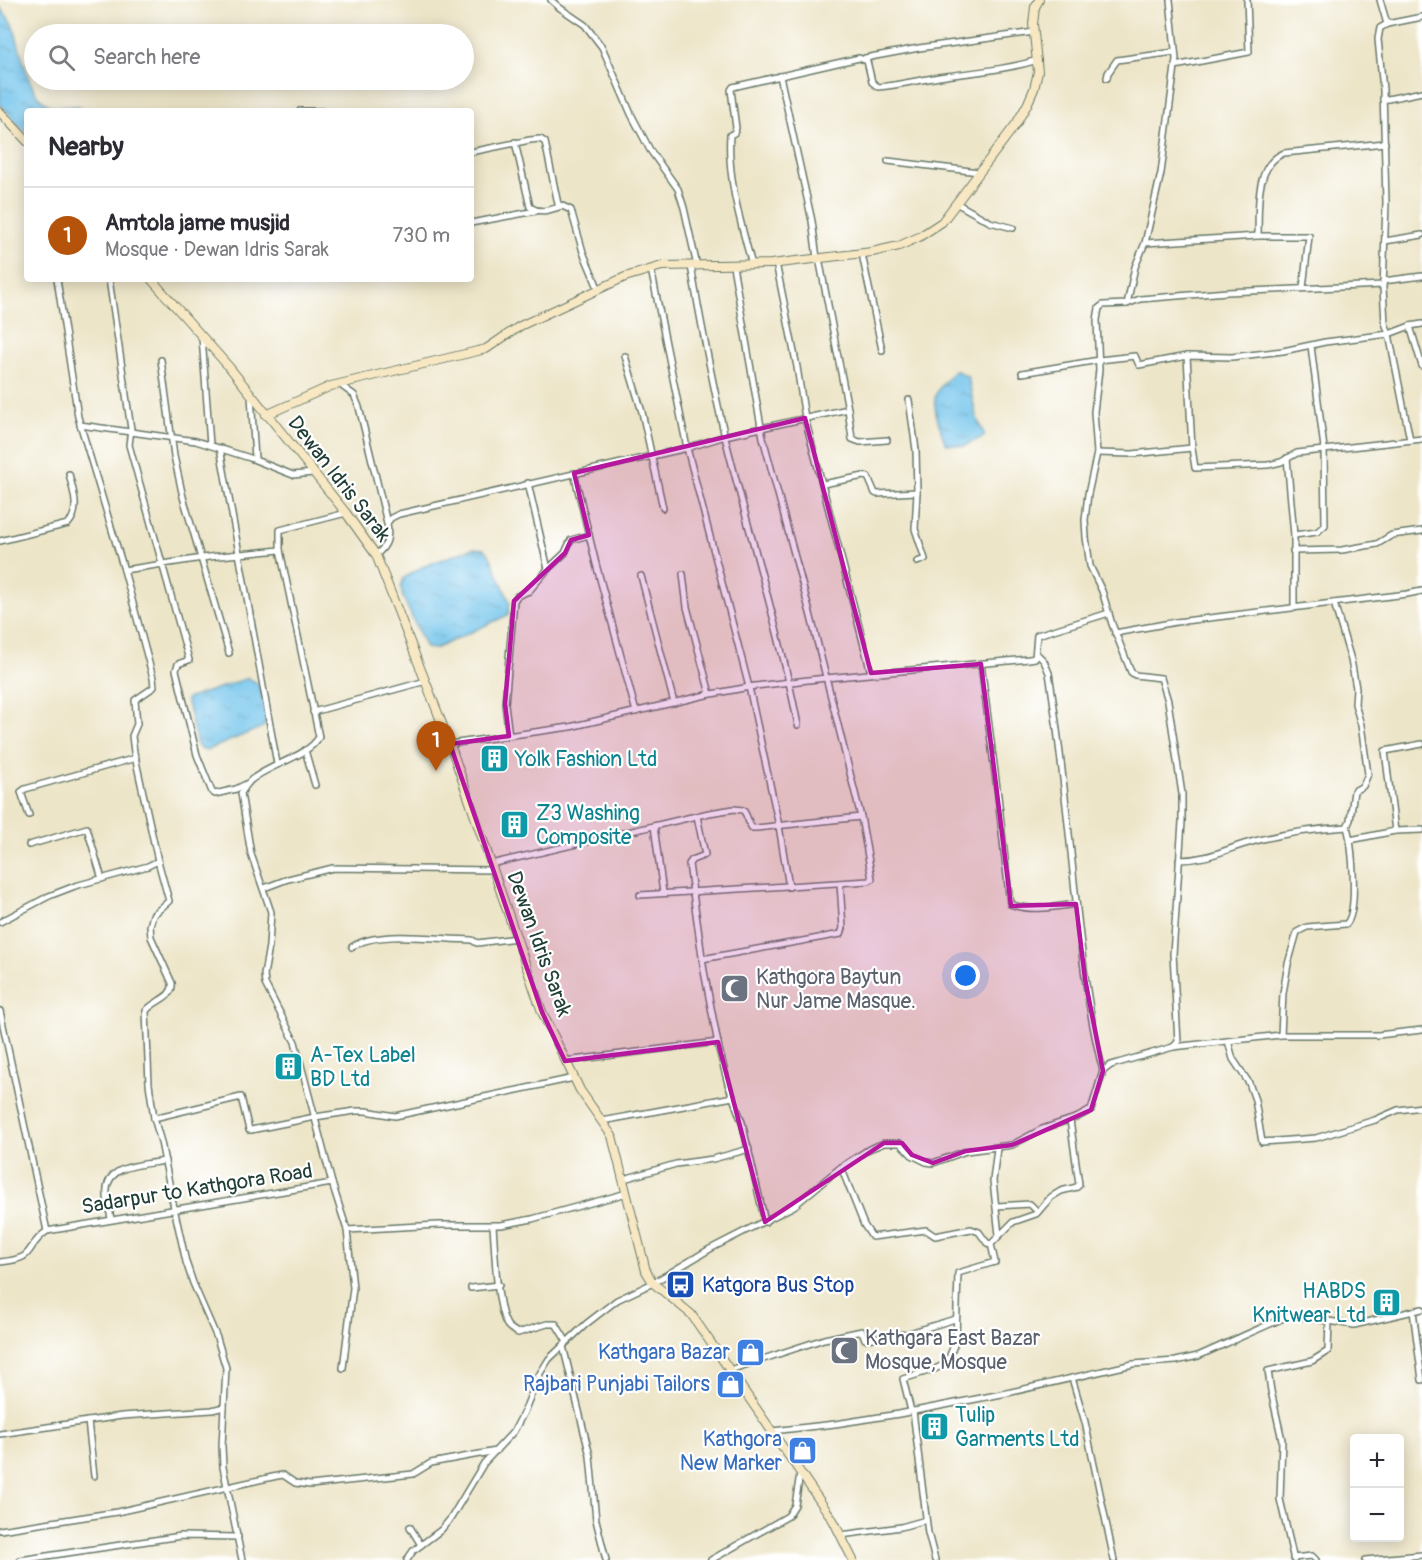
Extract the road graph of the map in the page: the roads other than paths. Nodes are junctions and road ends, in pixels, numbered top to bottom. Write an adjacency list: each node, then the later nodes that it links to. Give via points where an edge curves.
1 (551, 0): 37 (street, via 585,25 602,47 650,150 678,189)
2 (1039, 0): 8 (main road)
3 (1170, 0): 9 (street)
4 (1247, 0): 12 (street, via 1249,52)
5 (1380, 0): 7 (street)
6 (1422, 16): 7 (street)
7 (1387, 24): 16 (street, via 1380,28 1378,39)
8 (1034, 32): 10 (street); 11 (main road)
9 (1175, 52): 12 (street); 14 (street, via 1117,60)
10 (865, 58): 11 (street, via 872,82 878,87); 13 (street)
11 (1038, 60): 23 (main road, via 1034,89 1027,105)
12 (1175, 66): 32 (street, via 1161,173)
13 (780, 76): 34 (street); 36 (street, via 730,90 736,128 730,135 729,147 735,195)
14 (1107, 78)
15 (1422, 92): 16 (street)
16 (1383, 99): 20 (street)
17 (0, 112): 18 (main road)
18 (24, 138)
19 (514, 142): 21 (street); 25 (street, via 545,142 552,182); 26 (street, via 530,207)
20 (1385, 143): 30 (street, via 1284,153 1271,161 1262,180); 31 (street)
21 (474, 151)
22 (888, 160): 23 (street)
23 (979, 172): 24 (main road)
24 (956, 203): 28 (street, via 990,222); 33 (main road, via 942,222 920,237)
25 (562, 206): 26 (street); 46 (street, via 571,210)
26 (536, 211): 27 (street)
27 (474, 222)
28 (1013, 228)
29 (1422, 235): 31 (street)
30 (1258, 236): 32 (street); 45 (street, via 1309,236)
31 (1385, 241): 44 (street)
32 (1145, 243): 47 (street)
33 (862, 254): 34 (main road); 53 (street)
34 (818, 258): 35 (main road); 63 (street)
35 (776, 263): 36 (main road); 65 (street)
36 (752, 265): 38 (main road)
37 (694, 266): 38 (main road); 39 (main road); 69 (street, via 701,323)
38 (733, 266): 67 (street)
39 (651, 269): 46 (main road); 76 (street)
40 (1422, 276): 44 (street)
41 (57, 282): 66 (street)
42 (109, 282): 68 (street)
43 (153, 282): 51 (main road, Dewan Idris Sarak)
44 (1383, 283): 45 (street); 50 (street)
45 (1304, 288): 47 (street, via 1140,299)
46 (599, 290): 60 (main road, via 520,326 486,350)
47 (1126, 304): 57 (street, via 1099,308)
48 (1422, 324): 49 (street)
49 (1410, 326): 50 (street); 58 (street)
50 (1389, 334): 52 (street); 73 (street)
51 (202, 337): 61 (main road, Dewan Idris Sarak); 74 (street)
52 (1311, 346): 55 (street, via 1232,357); 78 (street)
53 (882, 350)
54 (625, 356): 80 (street)
55 (1187, 356): 57 (street, via 1139,365 1135,356); 77 (street)
56 (161, 360): 70 (street)
57 (1099, 360): 59 (street); 79 (street, via 1094,412)
58 (1422, 366)
59 (1022, 373)
60 (339, 384): 64 (main road); 91 (street, via 354,395 359,406)
61 (251, 396): 64 (main road, Dewan Idris Sarak); 82 (street)
62 (909, 400): 88 (street)
63 (848, 408): 65 (street); 72 (street, via 852,439)
64 (266, 415): 83 (main road, Dewan Idris Sarak)
65 (805, 418): 67 (street); 87 (street)
66 (80, 425): 68 (street); 104 (street)
67 (762, 429): 69 (street); 116 (street)
68 (131, 433): 70 (street); 102 (street, via 129,445)
69 (725, 436): 76 (street); 118 (street)
70 (171, 437): 74 (street); 100 (street)
71 (1422, 439): 73 (street)
72 (887, 440)
73 (1410, 440): 78 (street)
74 (210, 445): 75 (street)
75 (220, 448): 82 (street); 98 (street)
76 (687, 448): 80 (street); 119 (street)
77 (1192, 448): 79 (street); 81 (street, via 1196,468 1268,465)
78 (1324, 448): 81 (street); 93 (street, via 1325,525 1317,532)
79 (1097, 453): 110 (street, via 1088,494 1086,537 1090,566)
80 (653, 456): 84 (street); 89 (street)
81 (1287, 458): 93 (street)
82 (255, 459): 83 (street, via 293,475)
83 (313, 472): 90 (main road, Dewan Idris Sarak)
84 (574, 473): 86 (street); 94 (street)
85 (69, 474): 95 (street, via 76,509 68,524)
86 (528, 483): 91 (street, via 399,514); 103 (street)
87 (823, 484): 88 (street, via 864,476 877,494); 115 (street)
88 (917, 492): 101 (street, via 915,529 925,559)
89 (663, 508)
90 (346, 513): 96 (street, via 280,530); 99 (main road, Dewan Idris Sarak)
91 (387, 523): 99 (street, via 389,538)
92 (1422, 531): 97 (street, via 1392,535 1377,544 1342,550)
93 (1293, 535): 97 (street)
94 (589, 536): 103 (street, via 571,540 565,554); 123 (street)
95 (0, 541)
96 (280, 550): 98 (street); 122 (street)
97 (1293, 551): 109 (street)
98 (238, 554): 100 (street); 130 (street)
99 (376, 555): 117 (main road, Dewan Idris Sarak)
100 (201, 558): 102 (street); 112 (street)
101 (916, 562)
102 (162, 563): 104 (street); 132 (street, via 189,660 176,666 176,677 197,756 214,794)
103 (548, 569): 125 (street, via 514,601 505,704)
104 (124, 570): 129 (street, via 154,687 135,700 137,724 132,736)
105 (683, 574): 120 (street, via 687,607)
106 (641, 576): 121 (street)
107 (1422, 591): 108 (street)
108 (1334, 603): 109 (street); 138 (street, via 1351,660 1368,774 1363,786 1354,791)
109 (1294, 608): 111 (street)
110 (1108, 613): 111 (street); 113 (street, via 1037,635)
111 (1115, 633): 143 (street, via 1131,672 1157,676 1163,681 1182,794)
112 (229, 653)
113 (1037, 654): 114 (street, via 1035,658); 153 (street, via 1049,673)
114 (981, 664): 115 (street); 153 (street, via 1010,904 1032,908)
115 (871, 673): 116 (street)
116 (826, 678): 118 (street); 135 (street)
117 (426, 681): 122 (street); 126 (main road, Dewan Idris Sarak)
118 (789, 682): 119 (street); 124 (street)
119 (749, 687): 120 (street); 137 (street)
120 (710, 694): 121 (street)
121 (674, 703): 123 (street)
122 (313, 712): 128 (street, via 319,737)
123 (636, 712): 125 (street)
124 (798, 726)
125 (509, 736): 126 (street)
126 (450, 744): 145 (main road, Dewan Idris Sarak)
127 (1422, 744): 140 (street, via 1385,751)
128 (305, 750): 130 (street); 131 (street)
129 (136, 758): 133 (street, via 25,789 21,792); 144 (street)
130 (277, 764): 132 (street)
131 (315, 785)
132 (238, 791): 149 (street, via 251,854)
133 (29, 815)
134 (697, 816): 136 (street); 137 (street, via 739,809 746,813 752,828); 150 (street, via 705,855 690,864)
135 (861, 817): 137 (street); 147 (street, via 872,879)
136 (654, 826): 145 (street); 151 (street)
137 (779, 826): 148 (street)
138 (1347, 828): 141 (street); 143 (street, via 1254,841 1215,856)
139 (1422, 830): 140 (street)
140 (1395, 831): 141 (street)
141 (1350, 840): 160 (street, via 1350,920 1346,924 1307,927 1297,932 1283,993)
142 (29, 845): 146 (street, via 87,828)
143 (1179, 860): 163 (street, via 1173,954 1178,1042)
144 (158, 861): 146 (street); 170 (street, via 169,902 153,915 150,931 173,989 146,1011)
145 (492, 867): 149 (street, via 333,868); 155 (main road, Dewan Idris Sarak)
146 (102, 879): 154 (street, via 49,896)
147 (840, 883): 148 (street); 157 (street, via 841,934)
148 (789, 887): 150 (street)
149 (264, 888): 169 (street, via 271,912 265,984 295,1042)
150 (693, 892): 151 (street); 157 (street)
151 (663, 893): 152 (street)
152 (640, 895)
153 (1077, 904): 165 (street, via 1084,979)
154 (0, 922)
155 (517, 938): 156 (street, via 477,943 384,937 360,941); 164 (main road, Dewan Idris Sarak, via 542,1012)
156 (352, 947)
157 (702, 959): 162 (street)
158 (0, 1011): 187 (street)
159 (1422, 1029): 160 (street, via 1378,1035)
160 (1281, 1035): 161 (street)
161 (1228, 1041): 163 (street); 168 (street, via 1255,1100 1262,1142 1316,1138 1398,1110)
162 (718, 1042): 164 (street); 167 (street)
163 (1173, 1047): 165 (street, via 1111,1065)
164 (565, 1061): 166 (main road, Dewan Idris Sarak)
165 (1104, 1071): 171 (street, via 1090,1110)
166 (574, 1078): 169 (street, via 395,1116 366,1111); 172 (main road, Dewan Idris Sarak)
167 (733, 1097): 172 (street); 174 (street)
168 (1422, 1107)
169 (315, 1117): 170 (street, via 249,1130 241,1097); 178 (street)
170 (154, 1118): 175 (street)
171 (1070, 1120): 173 (street); 182 (street, via 1079,1184 1052,1197)
172 (602, 1121): 177 (main road, Dewan Idris Sarak, via 612,1136)
173 (997, 1148): 176 (street, via 966,1151 930,1163 912,1155 902,1143 884,1143); 180 (street, via 993,1181)
174 (749, 1149): 177 (street); 184 (street)
175 (165, 1161): 181 (street); 183 (street, via 117,1170 110,1177 106,1193)
176 (841, 1167): 184 (street, via 794,1206); 189 (street, via 872,1238 926,1230 935,1236 971,1229)
177 (624, 1179): 179 (main road, Dewan Idris Sarak)
178 (332, 1183): 181 (street, Sadarpur to Kathgora Road); 186 (street, Sadarpur to Kathgora Road)
179 (627, 1193): 185 (street, via 532,1220); 191 (main road, Dewan Idris Sarak, via 646,1271)
180 (997, 1206): 182 (street, via 1030,1204); 188 (street)
181 (174, 1208): 183 (street, Sadarpur to Kathgora Road); 203 (street, via 186,1262 218,1338 226,1368)
182 (1038, 1212): 188 (street, via 1013,1222)
183 (111, 1219): 187 (street, Sadarpur to Kathgora Road)
184 (765, 1222): 191 (street)
185 (493, 1226): 186 (street, via 438,1224); 192 (street)
186 (347, 1230): 199 (street, Sadarpur to Kathgora Road, via 353,1288)
187 (47, 1231): 190 (street, via 28,1255)
188 (999, 1235): 189 (street)
189 (991, 1244): 196 (street, via 995,1262 958,1273)
190 (0, 1262)
191 (653, 1283): 198 (street, via 617,1300); 200 (main road, Dewan Idris Sarak, via 691,1314)
192 (499, 1285): 193 (street); 198 (street, via 506,1324 512,1331 556,1324)
193 (471, 1288)
194 (1422, 1309): 195 (street)
195 (1413, 1311): 197 (street, via 1354,1325); 202 (street)
196 (955, 1319): 200 (street, via 906,1334 866,1339 862,1331 831,1338); 204 (street, via 956,1340 947,1363 903,1379)
197 (1329, 1321): 201 (street, via 1290,1315 1198,1356 1133,1364); 219 (street, via 1328,1351 1312,1361 1268,1371 1282,1440 1280,1499)
198 (565, 1344): 208 (street, via 549,1359 514,1431); 223 (street, via 590,1456 596,1520)
199 (343, 1368)
200 (730, 1370): 206 (main road, Dewan Idris Sarak)
201 (1072, 1378): 204 (street); 227 (street)
202 (1422, 1380)
203 (224, 1407): 205 (street); 211 (street, via 223,1467)
204 (912, 1411): 206 (street); 212 (street)
205 (88, 1421): 207 (street); 210 (street)
206 (772, 1431): 209 (main road, Dewan Idris Sarak)
207 (0, 1434)
208 (497, 1450): 211 (street, via 431,1463 413,1474 310,1485 295,1483 283,1475); 217 (street, via 480,1468 446,1523)
209 (801, 1472): 215 (main road, Dewan Idris Sarak); 224 (street, via 795,1505 788,1516)
210 (94, 1476)
211 (228, 1486): 214 (street, via 117,1512); 216 (street)
212 (926, 1520): 215 (street); 226 (street)
213 (410, 1527): 217 (street)
214 (0, 1530)
215 (841, 1535): 225 (main road, Dewan Idris Sarak)
216 (238, 1537): 220 (street, via 181,1536); 221 (street)
217 (421, 1545): 222 (street)
218 (1422, 1555): 229 (street)
219 (1293, 1559): 228 (street, via 1312,1556)
220 (20, 1560)
221 (242, 1560)
222 (407, 1560)
223 (606, 1560)
224 (711, 1560)
225 (853, 1560)
226 (935, 1560)
227 (1114, 1560)
228 (1316, 1560)
229 (1365, 1560)

